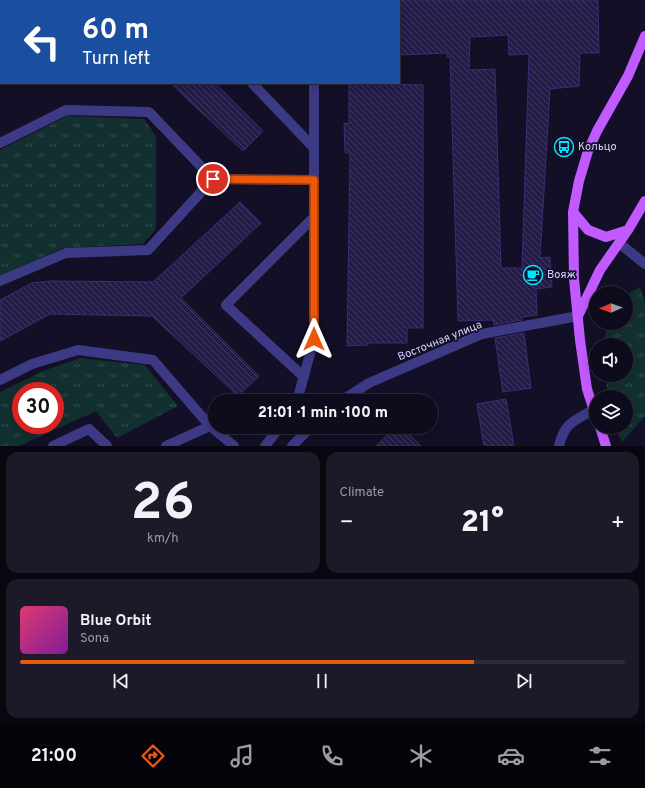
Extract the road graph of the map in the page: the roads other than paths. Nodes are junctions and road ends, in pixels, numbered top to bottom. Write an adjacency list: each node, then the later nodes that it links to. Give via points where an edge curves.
1 (645, 36): 9 (main road, via 628,76 588,151)
2 (253, 84): 5 (street)
3 (314, 84): 5 (street)
4 (0, 143): 6 (street, via 66,110 150,112)
5 (314, 148): 7 (street)
6 (213, 179): 7 (street); 14 (street, via 148,250 66,252)
7 (314, 180): 10 (street)
8 (645, 201): 11 (main road)
9 (573, 212): 11 (main road, via 588,230 606,237); 15 (main road, via 574,279)
10 (314, 217): 16 (street, via 314,339); 16 (street, via 226,305)
11 (628, 230): 12 (main road)
12 (619, 243): 13 (street); 15 (main road, via 600,270)
13 (645, 264)
14 (0, 281)
15 (578, 316): 19 (street, Восточная улица, via 482,334 369,383); 20 (main road)
16 (304, 376): 18 (street)
17 (0, 380): 22 (street, via 32,364 78,350 153,360)
18 (299, 394)
19 (351, 394)
20 (589, 395)
21 (589, 416): 34 (street, via 572,422 562,432)
22 (208, 424)
23 (208, 427): 30 (street)
24 (220, 434): 31 (street)
25 (274, 434): 32 (street)
26 (304, 434): 33 (street)
27 (602, 434): 35 (main road)
28 (53, 446): 29 (street, via 89,429)
29 (107, 446)
30 (166, 446)
31 (234, 446)
32 (265, 446)
33 (292, 446)
34 (559, 446)
35 (606, 446)

